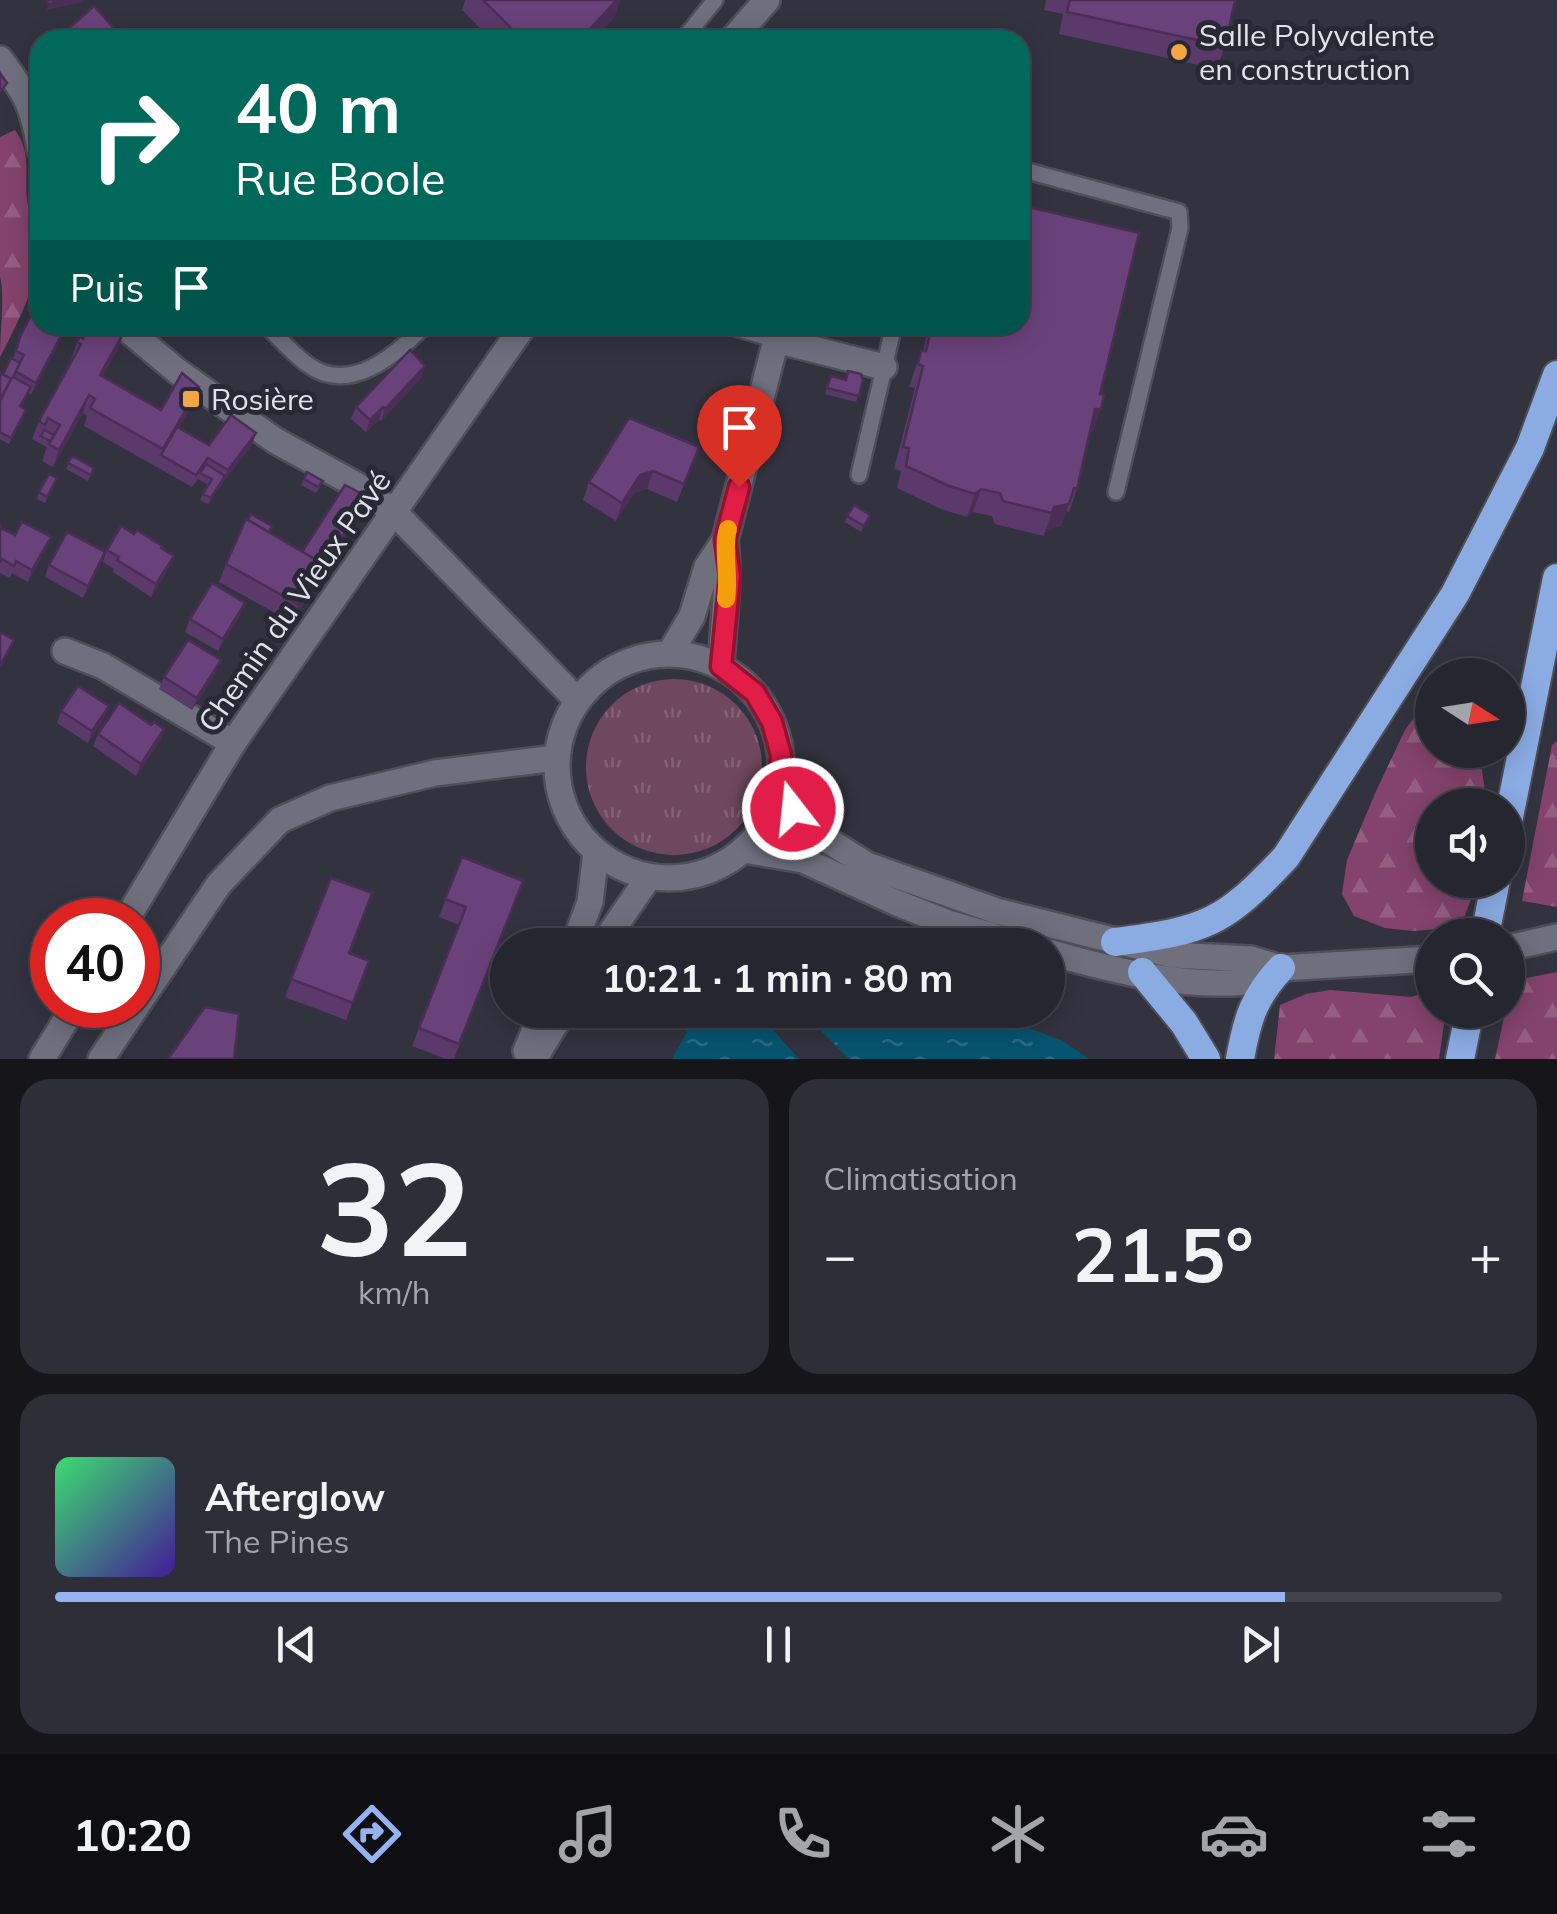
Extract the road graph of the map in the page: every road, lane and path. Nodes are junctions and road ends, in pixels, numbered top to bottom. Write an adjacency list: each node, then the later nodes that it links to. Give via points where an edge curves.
1 (715, 0): 3 (lane)
2 (767, 0): 4 (street)
3 (690, 30)
4 (741, 30)
5 (0, 60): 6 (street)
6 (30, 101)
7 (1030, 173): 18 (lane, via 1179,212)
8 (145, 335): 19 (street, via 177,371)
9 (276, 335): 10 (lane, via 309,367 344,376 378,366)
10 (414, 335)
11 (517, 335): 19 (street, Chemin du Vieux Pavé)
12 (759, 335): 14 (lane)
13 (892, 335): 15 (lane)
14 (776, 340): 15 (street); 20 (street)
15 (884, 367): 17 (lane)
16 (1557, 375): 38 (highway, via 1530,448 1455,594 1286,857 1252,893 1208,924)
17 (859, 474)
18 (1116, 492)
19 (395, 513): 25 (street); 26 (street, Chemin du Vieux Pavé)
20 (725, 540): 23 (street); 24 (street, via 730,576)
21 (1557, 578): 28 (highway)
22 (65, 651): 26 (street, via 104,666)
23 (670, 653): 24 (street); 25 (street, via 631,659)
24 (721, 666): 29 (street, via 755,693 772,722 781,755)
25 (577, 700): 27 (street)
26 (233, 743): 33 (street, Chemin du Vieux Pavé)
27 (556, 758): 31 (street, via 559,793 573,826); 49 (street, via 435,773 330,798 280,820 219,884)
28 (1515, 788)
29 (779, 789): 30 (street, via 766,822); 38 (street, via 810,828 866,865 996,911)
30 (744, 850): 32 (street, via 716,869 683,878); 36 (street, via 803,860)
31 (596, 852): 32 (street); 34 (street)
32 (649, 877): 35 (street)
33 (139, 898)
34 (580, 928)
35 (614, 928)
36 (971, 928)
37 (1557, 937): 39 (street)
38 (1116, 942): 42 (street)
39 (1525, 944)
40 (1065, 956): 43 (street)
41 (1415, 960): 42 (street)
42 (1281, 968): 43 (street, via 1248,982); 53 (highway, via 1253,1006)
43 (1142, 972): 52 (highway)
44 (61, 1028): 48 (street)
45 (536, 1028): 50 (street)
46 (553, 1028): 51 (street)
47 (1466, 1028): 54 (highway)
48 (42, 1059)
49 (102, 1059)
50 (524, 1059)
51 (534, 1059)
52 (1206, 1059)
53 (1240, 1059)
54 (1460, 1059)

